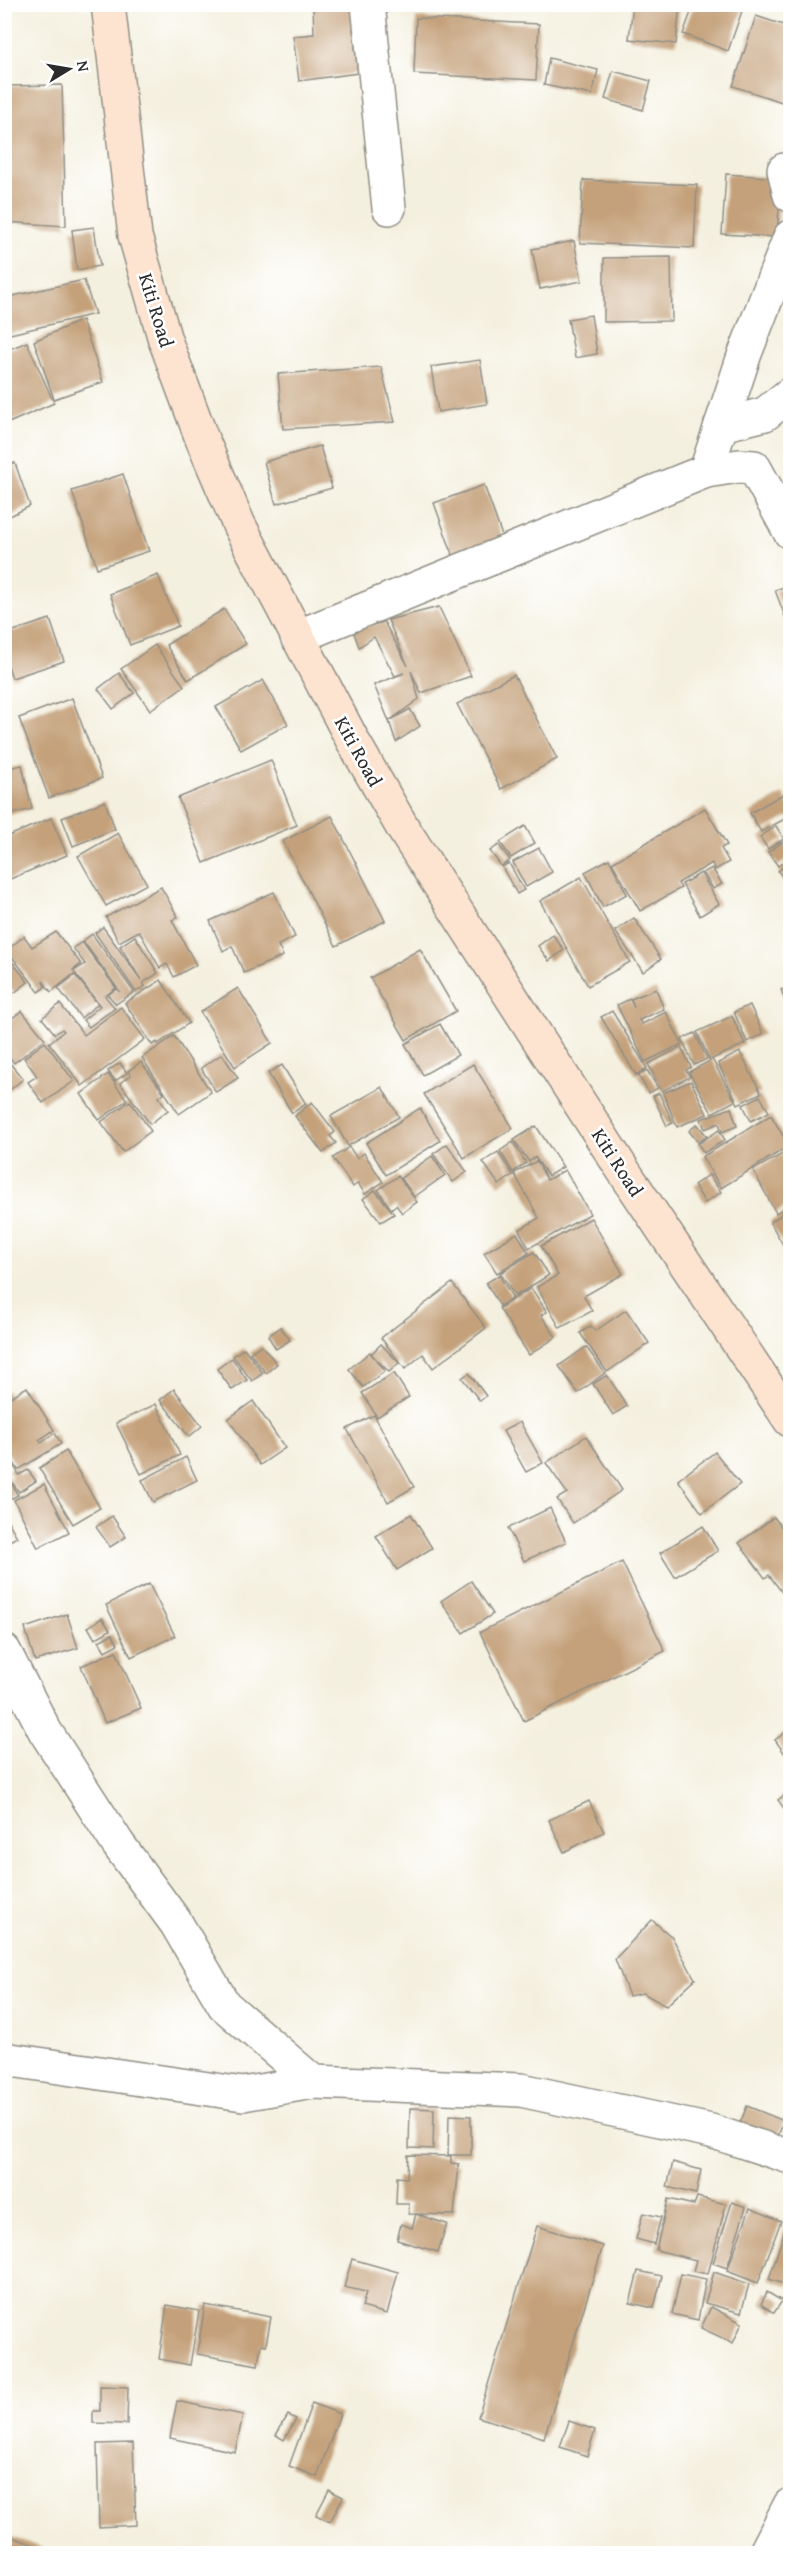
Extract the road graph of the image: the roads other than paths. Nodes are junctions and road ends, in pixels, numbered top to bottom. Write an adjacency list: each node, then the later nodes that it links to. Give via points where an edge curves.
1 (108, 4): 9 (street, Kiti Road, via 135,236 165,340 239,525)
2 (368, 4): 3 (street)
3 (389, 208)
4 (790, 237): 6 (street)
5 (790, 394): 6 (street, via 765,414)
6 (721, 425): 7 (street)
7 (706, 471): 8 (street, via 754,467); 9 (street)
8 (790, 532)
9 (297, 637): 10 (street, Kiti Road, via 404,830)
10 (790, 1420)
11 (4, 1651): 13 (street, via 45,1731 118,1844 176,1923 224,2005)
12 (4, 2059): 13 (street, via 243,2094)
13 (313, 2082): 14 (street, via 520,2090 711,2131)
14 (790, 2157)
15 (790, 2505): 16 (street)
16 (765, 2553)

